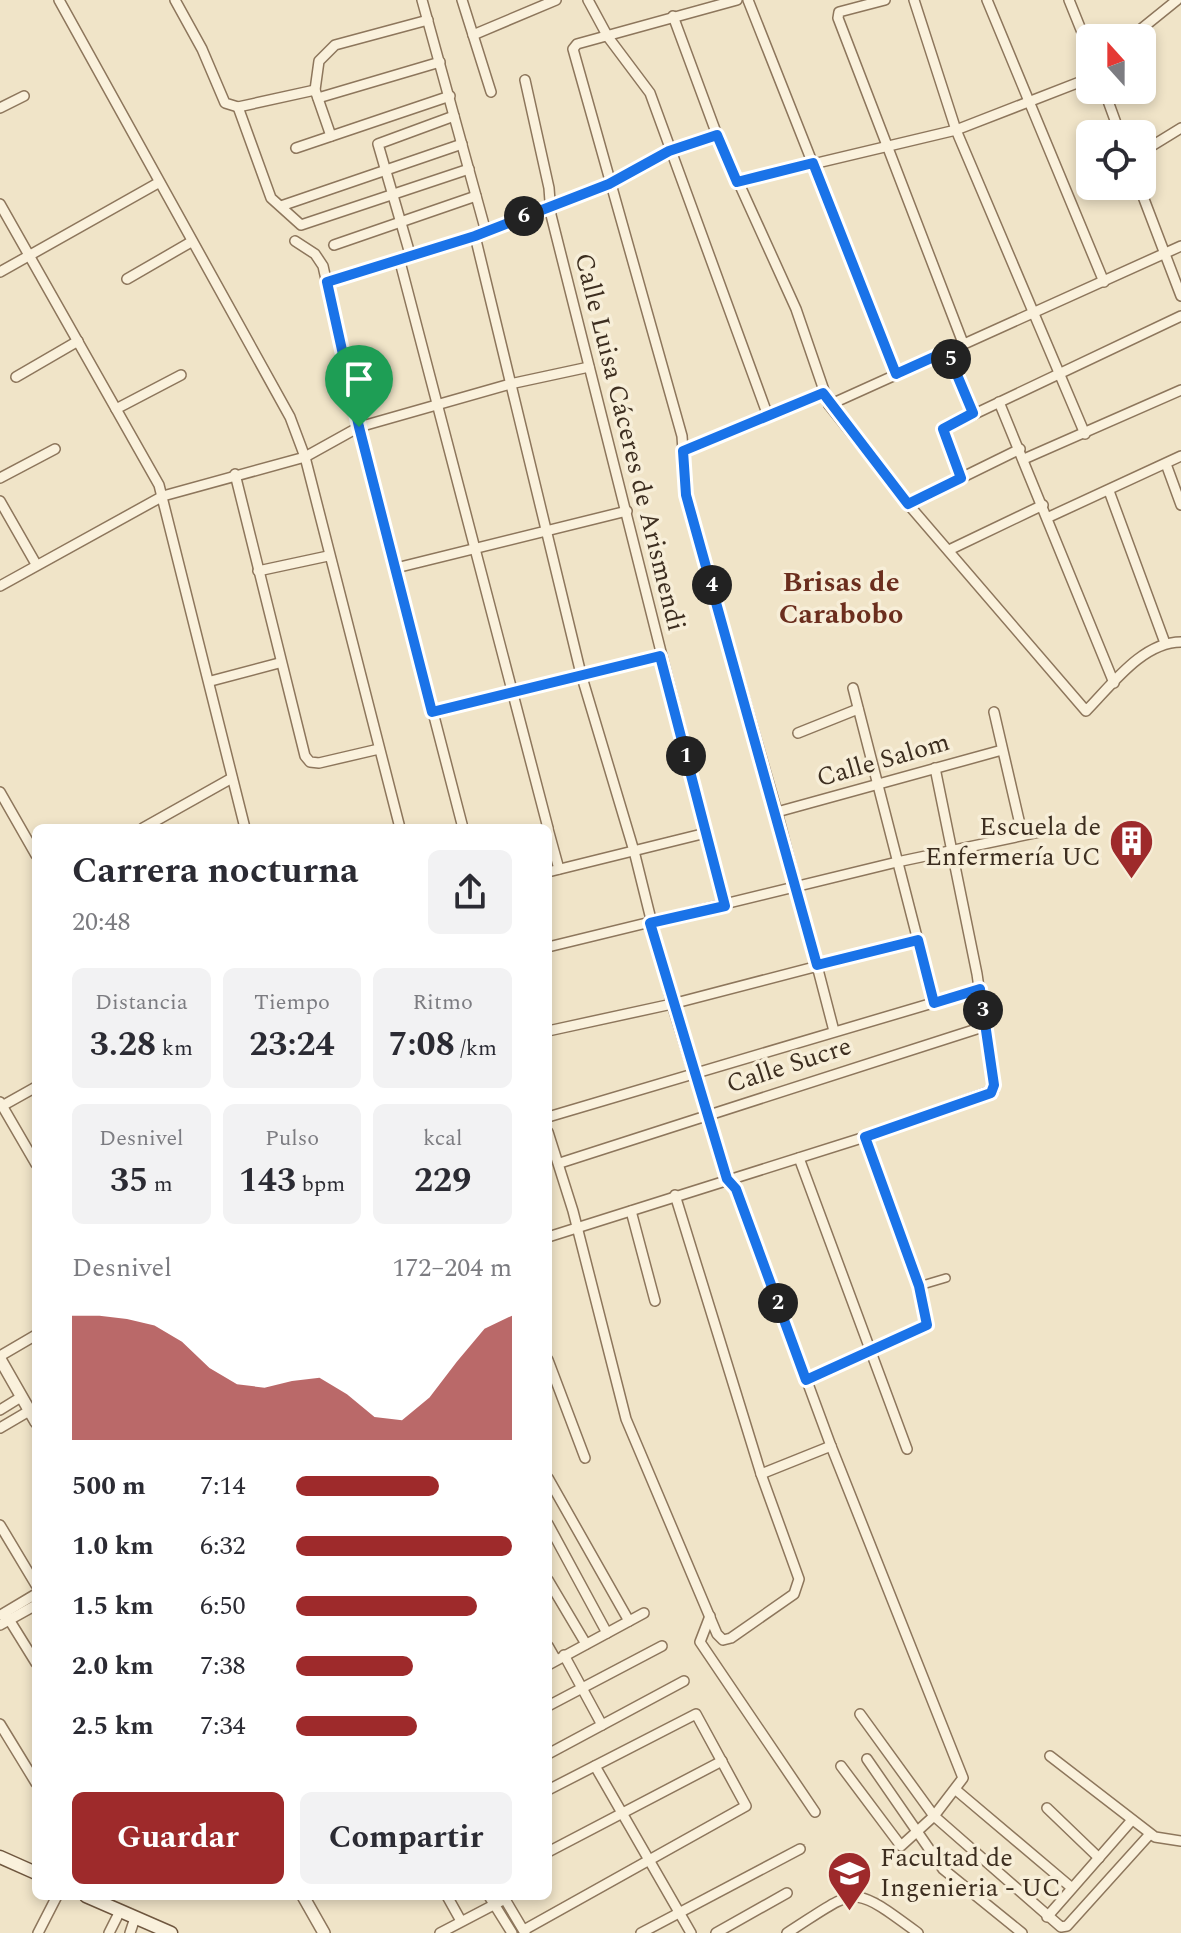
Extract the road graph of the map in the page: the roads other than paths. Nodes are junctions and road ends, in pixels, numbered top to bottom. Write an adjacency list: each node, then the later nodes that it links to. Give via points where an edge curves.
1 (59, 0): 44 (street)
2 (175, 0): 28 (street, via 225,103)
3 (422, 0): 15 (street)
4 (462, 0): 18 (street)
5 (556, 0): 18 (street)
6 (588, 0): 19 (street)
7 (737, 0): 14 (street)
8 (748, 0): 40 (street)
9 (885, 0): 38 (street, via 845,8 838,18)
10 (914, 0): 32 (street)
11 (987, 0): 27 (street)
12 (1069, 0): 16 (street)
13 (1177, 0): 17 (street)
14 (673, 16): 19 (street); 33 (street)
15 (428, 20): 20 (street); 24 (street, via 335,45 316,65)
16 (1079, 24)
17 (1147, 24)
18 (473, 35): 23 (street)
19 (608, 37): 39 (street, via 650,93); 45 (street, via 573,49)
20 (440, 62): 24 (street); 26 (street)
21 (525, 80): 51 (street, Calle Luisa Cáceres de Arismendi)
22 (1076, 83): 27 (street)
23 (491, 92)
24 (317, 94): 28 (street); 34 (street)
25 (24, 96): 29 (street)
26 (450, 96): 30 (street); 34 (street)
27 (1026, 102): 32 (street); 66 (street)
28 (238, 107): 50 (street, via 271,198)
29 (0, 108)
30 (454, 116): 36 (street); 41 (street, via 381,141 378,149)
31 (1181, 128): 35 (street)
32 (956, 130): 38 (street); 68 (street)
33 (717, 135): 39 (street); 43 (street)
34 (331, 136): 37 (street)
35 (1156, 143)
36 (462, 144): 41 (street); 42 (street)
37 (296, 148)
38 (887, 148): 40 (street); 71 (street)
39 (669, 151): 45 (street); 86 (street)
40 (813, 163): 43 (street); 74 (street)
41 (385, 169): 46 (street); 50 (street)
42 (469, 169): 46 (street); 47 (street)
43 (737, 182): 80 (street, via 796,309)
44 (158, 183): 56 (street); 61 (street)
45 (609, 184): 51 (street); 91 (street)
46 (393, 193): 50 (street, via 301,225); 52 (street)
47 (476, 196): 52 (street); 53 (street)
48 (1144, 200): 59 (street)
49 (0, 204): 61 (street)
50 (281, 206)
51 (550, 206): 53 (street); 73 (street, Calle Luisa Cáceres de Arismendi)
52 (400, 222): 57 (street); 60 (street)
53 (486, 232): 54 (street)
54 (475, 236): 60 (street); 78 (street)
55 (295, 241): 65 (street, via 315,254)
56 (191, 242): 64 (street); 93 (street, via 290,417)
57 (334, 245)
58 (1181, 246): 59 (street)
59 (1164, 253): 66 (street); 67 (street)
60 (410, 254): 62 (street)
61 (29, 255): 63 (street); 70 (street)
62 (399, 258): 65 (street); 83 (street)
63 (0, 272)
64 (127, 279)
65 (327, 282): 87 (street)
66 (1104, 282): 68 (street)
67 (1181, 296)
68 (1033, 313): 71 (street); 75 (street)
69 (1181, 316): 75 (street)
70 (78, 341): 77 (street); 84 (street)
71 (963, 343): 72 (street)
72 (947, 351): 74 (street); 85 (street)
73 (589, 367): 78 (street); 105 (street, Calle Luisa Cáceres de Arismendi)
74 (896, 374): 82 (street)
75 (1059, 374): 81 (street); 88 (street)
76 (181, 375): 84 (street)
77 (16, 377)
78 (510, 384): 83 (street); 107 (street)
79 (1181, 390): 88 (street)
80 (823, 393): 82 (street); 86 (street)
81 (999, 402): 85 (street); 90 (street)
82 (829, 405): 102 (street)
83 (437, 406): 87 (street); 108 (street)
84 (116, 409): 100 (street)
85 (973, 413): 98 (street, via 943,429)
86 (768, 416): 91 (street)
87 (359, 427): 93 (street); 112 (street)
88 (1085, 434): 94 (street)
89 (55, 449): 97 (street)
90 (1020, 449): 94 (street); 98 (street)
91 (683, 451): 134 (street, via 686,495)
92 (1181, 456): 95 (street)
93 (305, 457): 96 (street); 110 (street)
94 (1024, 459): 103 (street)
95 (1166, 464): 99 (street); 104 (street)
96 (235, 474): 100 (street); 113 (street)
97 (0, 478)
98 (961, 478): 102 (street)
99 (1109, 491): 106 (street); 116 (street)
100 (163, 496): 111 (street); 120 (street)
101 (0, 501): 111 (street)
102 (908, 504): 109 (street)
103 (1043, 505): 106 (street); 109 (street)
104 (1181, 505)
105 (627, 511): 107 (street); 117 (street, Calle Luisa Cáceres de Arismendi)
106 (1049, 517): 121 (street)
107 (548, 532): 108 (street); 119 (street)
108 (474, 549): 112 (street); 123 (street)
109 (949, 550): 121 (street, via 1086,711)
110 (328, 556): 113 (street); 128 (street)
111 (36, 564): 114 (street)
112 (396, 568): 125 (street)
113 (258, 571): 118 (street)
114 (0, 586)
115 (1181, 642): 116 (street)
116 (1165, 643): 121 (street)
117 (660, 656): 119 (street); 141 (street, Calle Luisa Cáceres de Arismendi)
118 (279, 663): 120 (street); 128 (street, via 310,762)
119 (581, 674): 123 (street); 145 (street)
120 (211, 681): 131 (street)
121 (1114, 683)
122 (853, 688): 124 (street)
123 (511, 694): 125 (street); 139 (street)
124 (858, 709): 127 (street); 132 (street)
125 (432, 712): 138 (street)
126 (994, 712): 129 (street)
127 (798, 733)
128 (379, 749): 137 (street)
129 (1002, 750): 130 (street, Calle Salom); 142 (street)
130 (935, 768): 132 (street, Calle Salom); 146 (street)
131 (232, 778): 135 (street); 136 (street)
132 (878, 786): 134 (street, Calle Salom); 147 (street)
133 (0, 792): 144 (street)
134 (777, 812): 150 (street)
135 (150, 824)
136 (244, 824)
137 (399, 824)
138 (462, 824)
139 (547, 824)
140 (1054, 829): 142 (street)
141 (706, 833): 145 (street); 151 (street, Calle Luisa Cáceres de Arismendi)
142 (1022, 833): 146 (street)
143 (552, 843): 148 (street)
144 (32, 848)
145 (634, 851): 148 (street); 152 (street)
146 (951, 851): 147 (street); 156 (street)
147 (897, 862): 150 (street); 153 (street)
148 (559, 869): 149 (street)
149 (552, 871)
150 (797, 888): 151 (street); 155 (street)
151 (725, 906): 152 (street)
152 (650, 923): 154 (street); 158 (street)
153 (918, 940): 155 (street); 157 (street)
154 (552, 946)
155 (817, 965): 158 (street); 161 (street)
156 (980, 989): 157 (street); 159 (street)
157 (934, 1003): 161 (street)
158 (672, 1004): 160 (street); 162 (street)
159 (986, 1026): 166 (street, Calle Sucre); 167 (street, via 991,1093)
160 (552, 1030)
161 (834, 1031): 162 (street)
162 (694, 1073): 165 (street); 166 (street)
163 (32, 1089): 164 (street)
164 (1, 1104): 169 (street)
165 (552, 1116)
166 (706, 1116): 171 (street, Calle Sucre); 172 (street)
167 (865, 1137): 170 (street); 178 (street)
168 (552, 1142): 171 (street)
169 (32, 1157)
170 (799, 1158): 172 (street); 181 (street)
171 (560, 1163): 175 (street)
172 (727, 1179): 173 (street); 184 (street, via 736,1189)
173 (675, 1195): 174 (street); 193 (street)
174 (631, 1211): 175 (street); 179 (street)
175 (576, 1230): 176 (street); 203 (street, via 626,1419)
176 (552, 1236)
177 (946, 1278): 178 (street)
178 (919, 1286): 181 (street, via 928,1318 923,1329)
179 (655, 1301)
180 (32, 1338): 182 (street)
181 (870, 1351): 184 (street); 191 (street)
182 (0, 1358): 185 (street)
183 (552, 1371): 192 (street)
184 (806, 1380): 190 (street)
185 (21, 1397): 186 (street); 187 (street)
186 (0, 1410)
187 (29, 1411): 188 (street); 189 (street)
188 (32, 1416)
189 (0, 1428)
190 (831, 1446): 193 (street); 225 (street, via 962,1772)
191 (907, 1449)
192 (585, 1458)
193 (761, 1474): 203 (street, via 799,1587 731,1638 723,1640 717,1634)
194 (552, 1485): 204 (street)
195 (0, 1525): 197 (street)
196 (552, 1531): 206 (street)
197 (32, 1578)
198 (552, 1587): 207 (street)
199 (32, 1597): 202 (street)
200 (32, 1606): 202 (street)
201 (644, 1613): 204 (street)
202 (5, 1616): 205 (street); 209 (street)
203 (710, 1616): 227 (street, via 700,1642)
204 (629, 1621): 206 (street)
205 (0, 1625)
206 (607, 1633): 207 (street)
207 (586, 1644): 210 (street)
208 (662, 1646): 212 (street)
209 (32, 1657)
210 (556, 1660): 212 (street)
211 (684, 1681): 216 (street)
212 (582, 1688): 213 (street); 216 (street)
213 (552, 1704)
214 (860, 1714): 229 (street)
215 (0, 1724): 223 (street)
216 (602, 1725): 217 (street)
217 (552, 1752)
218 (1050, 1756): 230 (street)
219 (867, 1759): 231 (street)
220 (722, 1761): 221 (street, via 696,1714); 228 (street); 238 (street, via 744,1800 743,1810)
221 (595, 1766): 224 (street); 228 (street)
222 (841, 1766): 231 (street, via 897,1843 905,1845)
223 (32, 1776)
224 (552, 1788)
225 (956, 1790): 229 (street); 240 (street)
226 (1047, 1808): 237 (street)
227 (815, 1812)
228 (622, 1813): 235 (street); 238 (street)
229 (934, 1816): 231 (street); 250 (street)
230 (1132, 1820): 232 (street); 237 (street)
231 (916, 1834): 267 (street, via 943,1869)
232 (1150, 1834): 233 (street); 250 (street, via 1067,1926)
233 (1181, 1841)
234 (800, 1849): 249 (street)
235 (552, 1850)
236 (0, 1857): 239 (main road)
237 (1099, 1858): 240 (street)
238 (650, 1861): 249 (street); 254 (street)
239 (32, 1871)
240 (1072, 1888): 250 (street)
241 (787, 1893): 264 (street)
242 (55, 1900): 255 (street)
243 (95, 1900): 248 (main road)
244 (305, 1900): 259 (street)
245 (449, 1900): 252 (street)
246 (492, 1900): 252 (street); 261 (street)
247 (505, 1900): 254 (street)
248 (120, 1911): 251 (main road); 256 (street)
249 (679, 1911): 262 (street); 263 (street)
250 (1047, 1917)
251 (135, 1918): 253 (main road); 257 (street)
252 (461, 1921): 260 (street)
253 (146, 1928): 258 (main road)
254 (524, 1932)
255 (38, 1933)
256 (109, 1933)
257 (130, 1933)
258 (171, 1933)
259 (324, 1933)
260 (440, 1933)
261 (512, 1933)
262 (641, 1933)
263 (691, 1933)
264 (716, 1933)
265 (787, 1933): 266 (street, via 839,1900 860,1896)
266 (918, 1933)
267 (1022, 1933)

